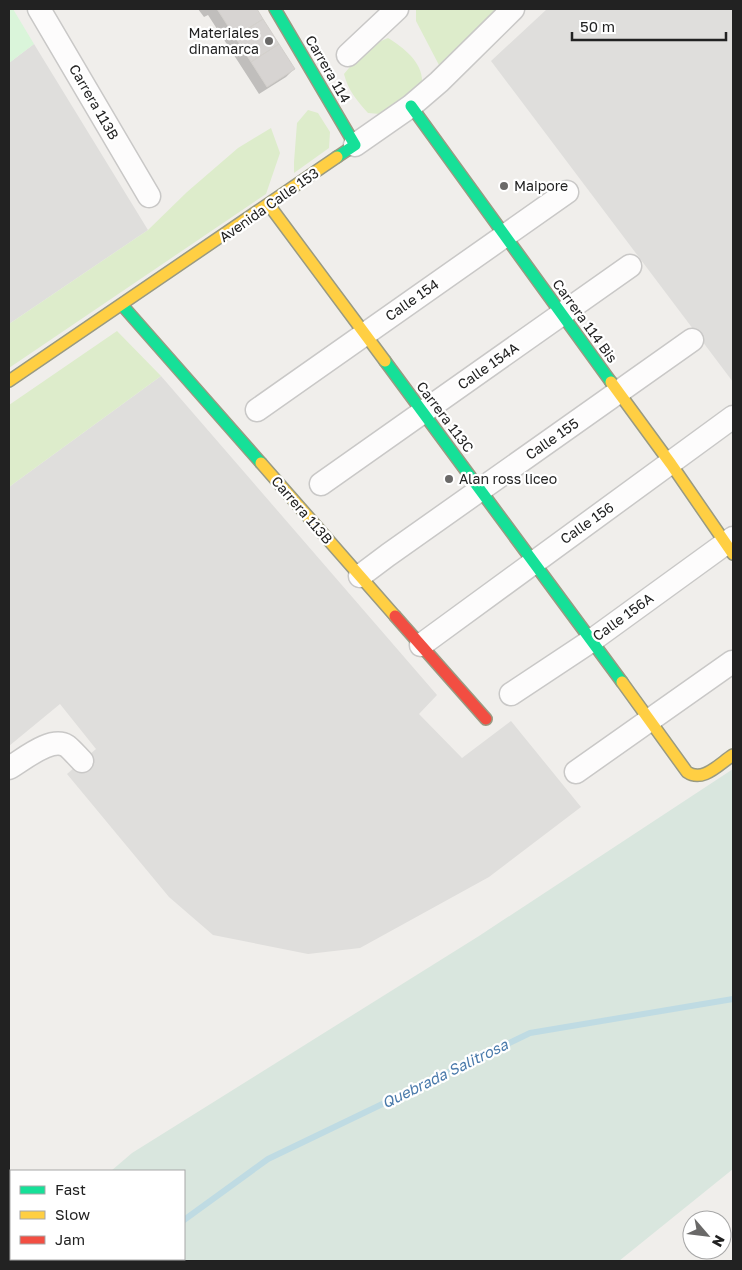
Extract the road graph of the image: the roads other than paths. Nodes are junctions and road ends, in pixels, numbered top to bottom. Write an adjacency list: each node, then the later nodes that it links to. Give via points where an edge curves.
1 (39, 9): 9 (street, Carrera 113B)
2 (275, 9): 7 (street, Carrera 114)
3 (397, 9): 5 (street)
4 (513, 9): 6 (street, Avenida Calle 153)
5 (348, 56)
6 (411, 106): 7 (street, Avenida Calle 153); 11 (street, Carrera 114 Bis)
7 (355, 145): 10 (street, Avenida Calle 153)
8 (567, 192): 11 (street, Calle 154)
9 (149, 196)
10 (269, 205): 13 (street, Avenida Calle 153); 15 (street, Carrera 113C)
11 (506, 235): 14 (street, Carrera 114 Bis); 15 (street, Calle 154)
12 (630, 266): 14 (street, Calle 154A)
13 (122, 305): 17 (street, Avenida Calle 153); 27 (street, Carrera 113B)
14 (562, 314): 18 (street, Carrera 114 Bis); 20 (street, Calle 154A)
15 (364, 333): 19 (street, Calle 154); 20 (street, Carrera 113C)
16 (692, 340): 18 (street, Calle 155)
17 (9, 381)
18 (618, 392): 22 (street, Carrera 114 Bis); 24 (street, Calle 155)
19 (257, 410)
20 (423, 412): 23 (street, Calle 154A); 24 (street, Carrera 113C)
21 (733, 417): 22 (street, Calle 156)
22 (671, 464): 25 (street, Carrera 114 Bis); 26 (street, Calle 156)
23 (321, 484)
24 (481, 489): 26 (street, Carrera 113C); 27 (street, Calle 155)
25 (731, 545): 28 (street, Calle 156A)
26 (533, 562): 28 (street, Carrera 113C); 29 (street, Calle 156)
27 (360, 576): 29 (street, Carrera 113B)
28 (591, 641): 31 (street, Calle 156A); 33 (street, Carrera 113C)
29 (421, 645): 32 (street, Carrera 113B)
30 (732, 662): 33 (street)
31 (511, 694)
32 (484, 717)
33 (648, 720): 34 (street, Carrera 113C, via 686,772 693,776 703,776); 37 (street)
34 (733, 755)
35 (82, 761): 36 (street, via 67,746 49,744)
36 (9, 768)
37 (576, 772)

